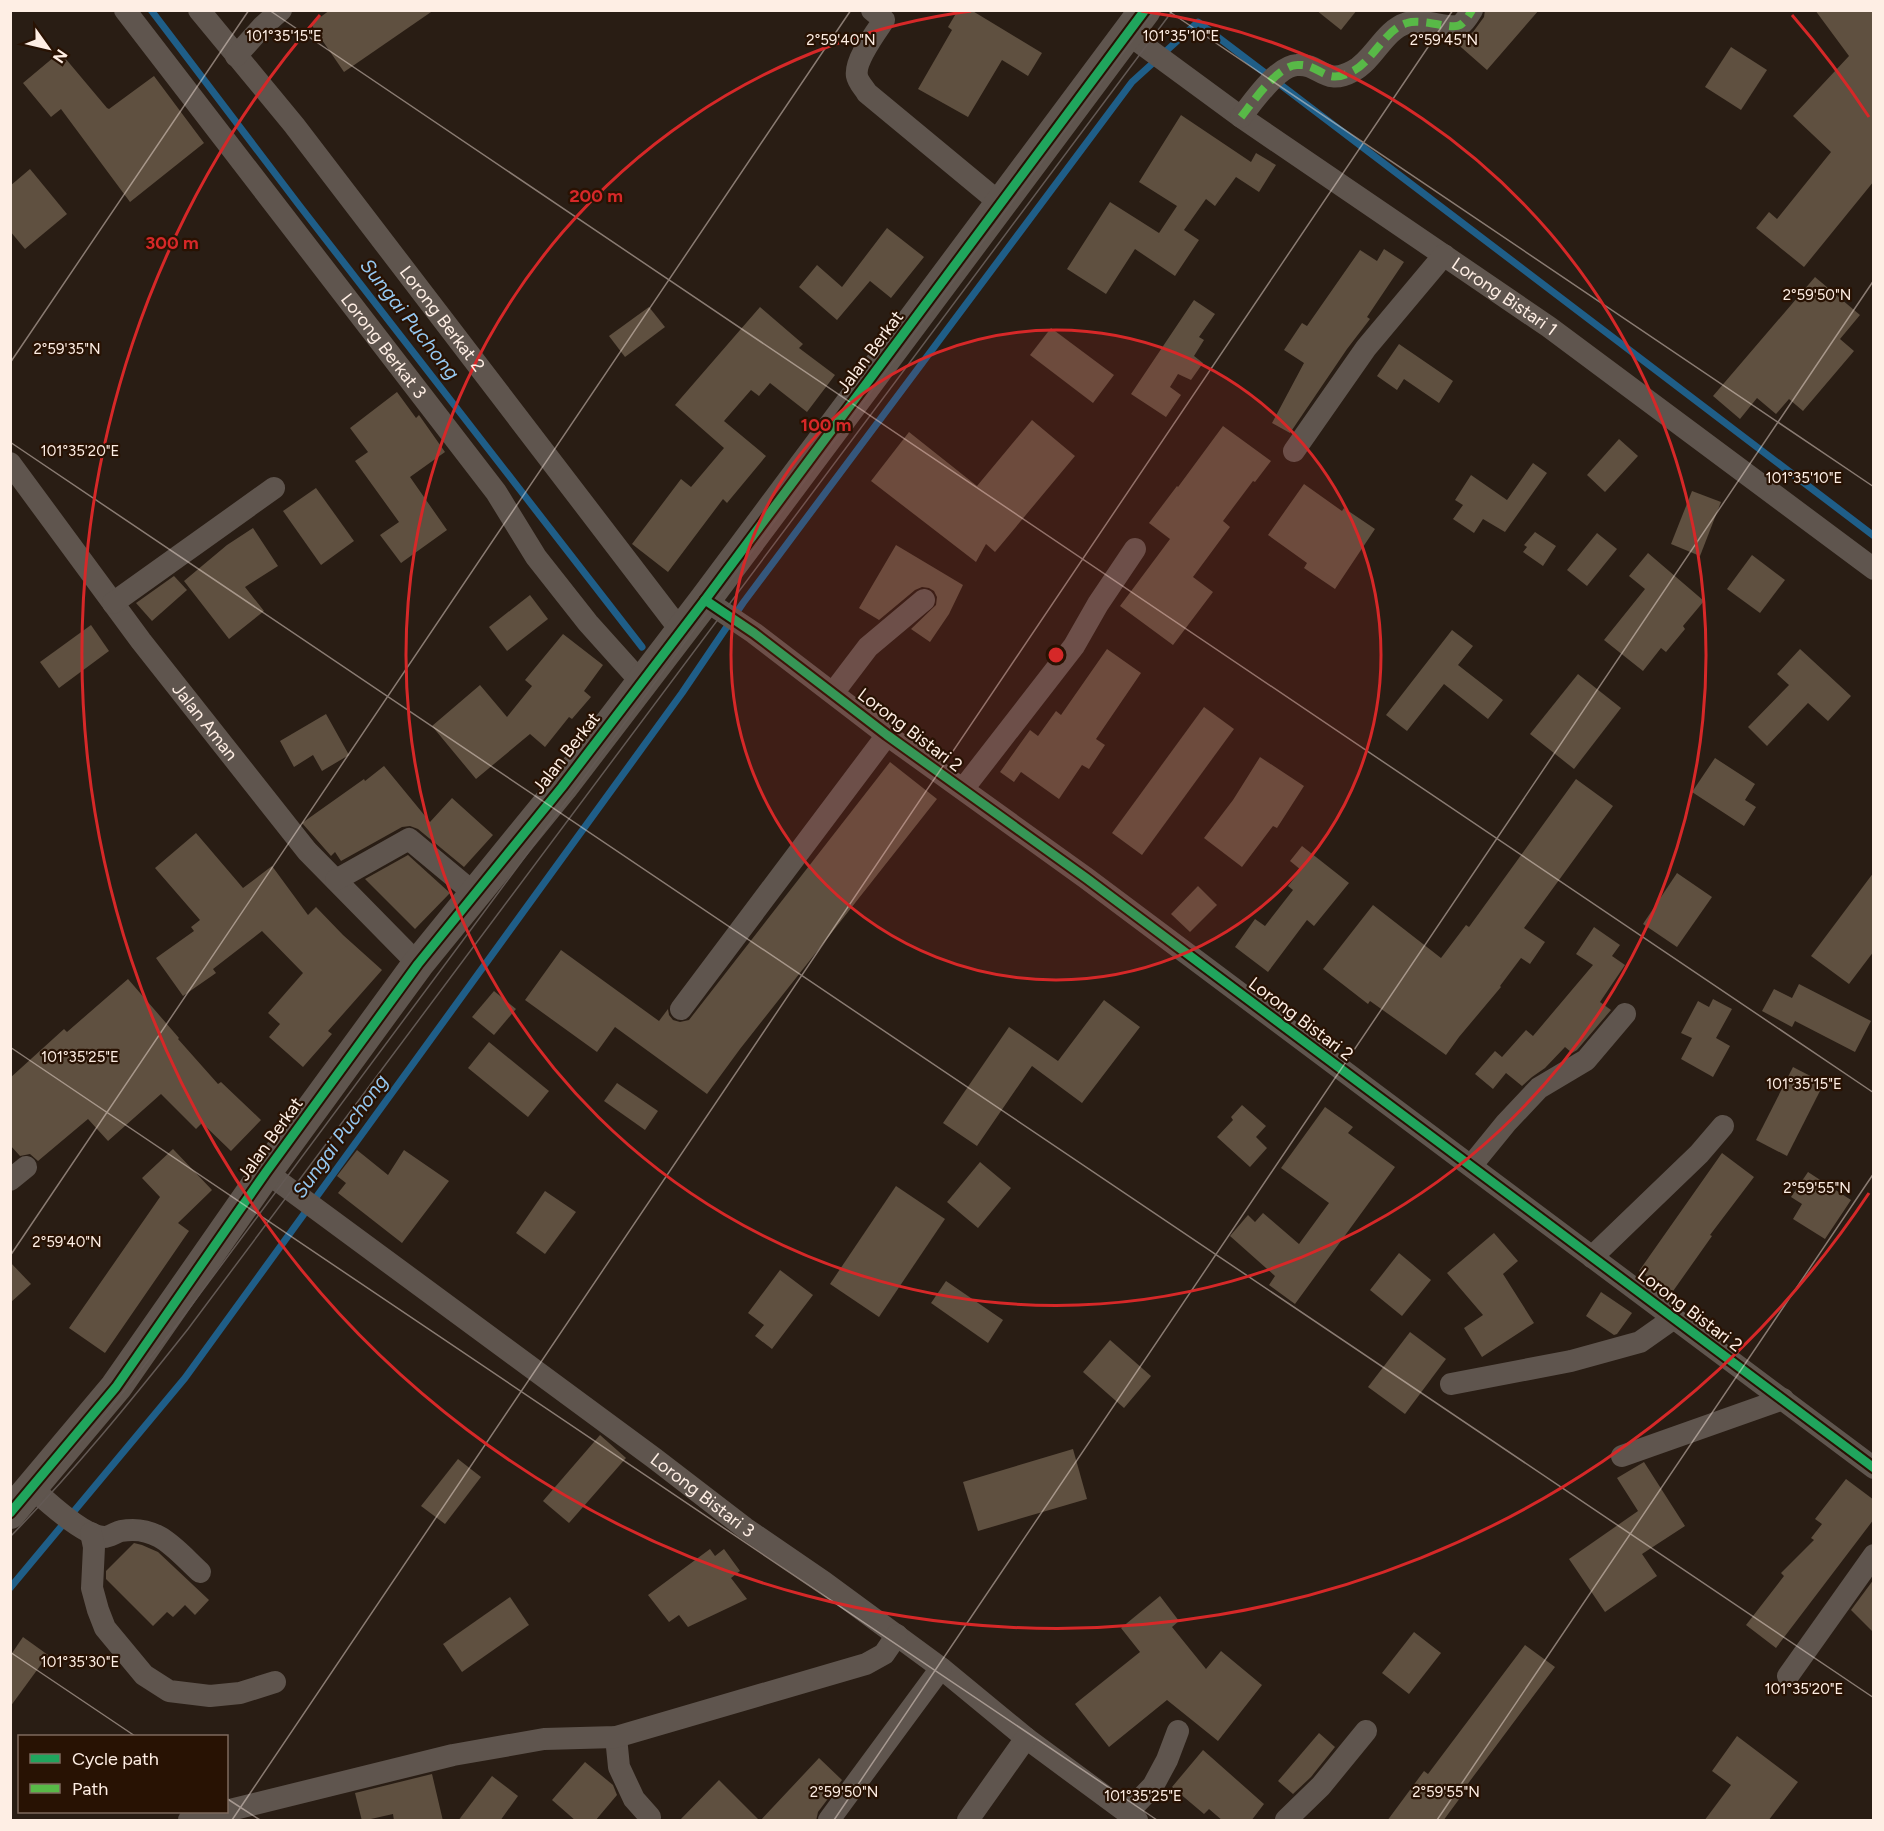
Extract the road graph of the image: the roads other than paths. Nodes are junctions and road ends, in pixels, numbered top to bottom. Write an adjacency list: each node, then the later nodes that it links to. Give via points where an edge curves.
1 (125, 10): 20 (street, Lorong Berkat 3, via 496,492 536,557)
2 (199, 10): 7 (street, Lorong Berkat 2)
3 (281, 10): 7 (street)
4 (1472, 10): 8 (street, via 1461,25 1451,27 1424,21 1406,23 1390,33 1356,70 1342,77 1332,78 1297,65 1283,70)
5 (882, 14): 9 (street, via 859,63 857,76 861,85)
6 (1139, 30): 8 (street, Lorong Bistari 1, via 1174,68); 9 (street, Jalan Berkat)
7 (236, 56): 19 (street, Lorong Berkat 2, via 294,124)
8 (1241, 117): 10 (street, Lorong Bistari 1)
9 (1001, 204): 18 (street, Jalan Berkat)
10 (1444, 255): 11 (street, via 1366,348); 15 (street, Lorong Bistari 1, via 1549,327)
11 (1294, 451)
12 (10, 463): 17 (street, Jalan Aman)
13 (274, 488): 17 (street)
14 (1135, 549): 23 (street, via 1074,645)
15 (1874, 569)
16 (924, 600): 21 (street, via 868,647)
17 (113, 603): 24 (street, Jalan Aman, via 300,842)
18 (713, 605): 19 (street, Jalan Berkat); 21 (street, Lorong Bistari 2)
19 (681, 631): 20 (street, Jalan Berkat)
20 (641, 682): 25 (street, Jalan Berkat)
21 (833, 693): 22 (street, Lorong Bistari 2)
22 (887, 735): 23 (street, Lorong Bistari 2); 27 (street)
23 (963, 789): 30 (street, Lorong Bistari 2)
24 (336, 880): 25 (street, via 409,839); 26 (street, Jalan Aman)
25 (475, 894): 26 (street, Jalan Berkat)
26 (418, 964): 31 (street, Jalan Berkat)
27 (681, 1009)
28 (1625, 1014): 30 (street, via 1586,1060 1539,1088)
29 (1723, 1126): 32 (street)
30 (1471, 1166): 32 (street, Lorong Bistari 2)
31 (266, 1172): 38 (street, Jalan Berkat, via 116,1387); 43 (street, Lorong Bistari 3, via 745,1528)
32 (1592, 1257): 33 (street, Lorong Bistari 2)
33 (1674, 1318): 34 (street, via 1640,1342 1571,1361); 35 (street, Lorong Bistari 2)
34 (1451, 1384)
35 (1783, 1399): 36 (street); 37 (street, Lorong Bistari 2)
36 (1622, 1456)
37 (1874, 1468)
38 (31, 1487): 39 (street, Jalan Berkat); 40 (street)
39 (10, 1513)
40 (87, 1530): 42 (street, via 105,1537 121,1531 146,1530 162,1537); 46 (street, via 94,1547 92,1588 101,1619 144,1675 169,1691 210,1696 240,1693)
41 (1874, 1555): 45 (street)
42 (200, 1572)
43 (897, 1635): 44 (street, Lorong Bistari 3); 49 (street, via 884,1654 866,1664)
44 (941, 1668): 50 (street, Lorong Bistari 3); 56 (street)
45 (1788, 1676)
46 (275, 1682)
47 (1178, 1731): 53 (street, via 1167,1760)
48 (1366, 1731): 58 (street)
49 (616, 1737): 51 (street, via 544,1739 453,1755); 54 (street, via 619,1767 634,1799)
50 (1026, 1738): 53 (street, Lorong Bistari 3); 57 (street)
51 (228, 1811)
52 (219, 1813): 55 (street)
53 (1132, 1817)
54 (650, 1818)
55 (189, 1821)
56 (829, 1821)
57 (968, 1821)
58 (1286, 1821)

